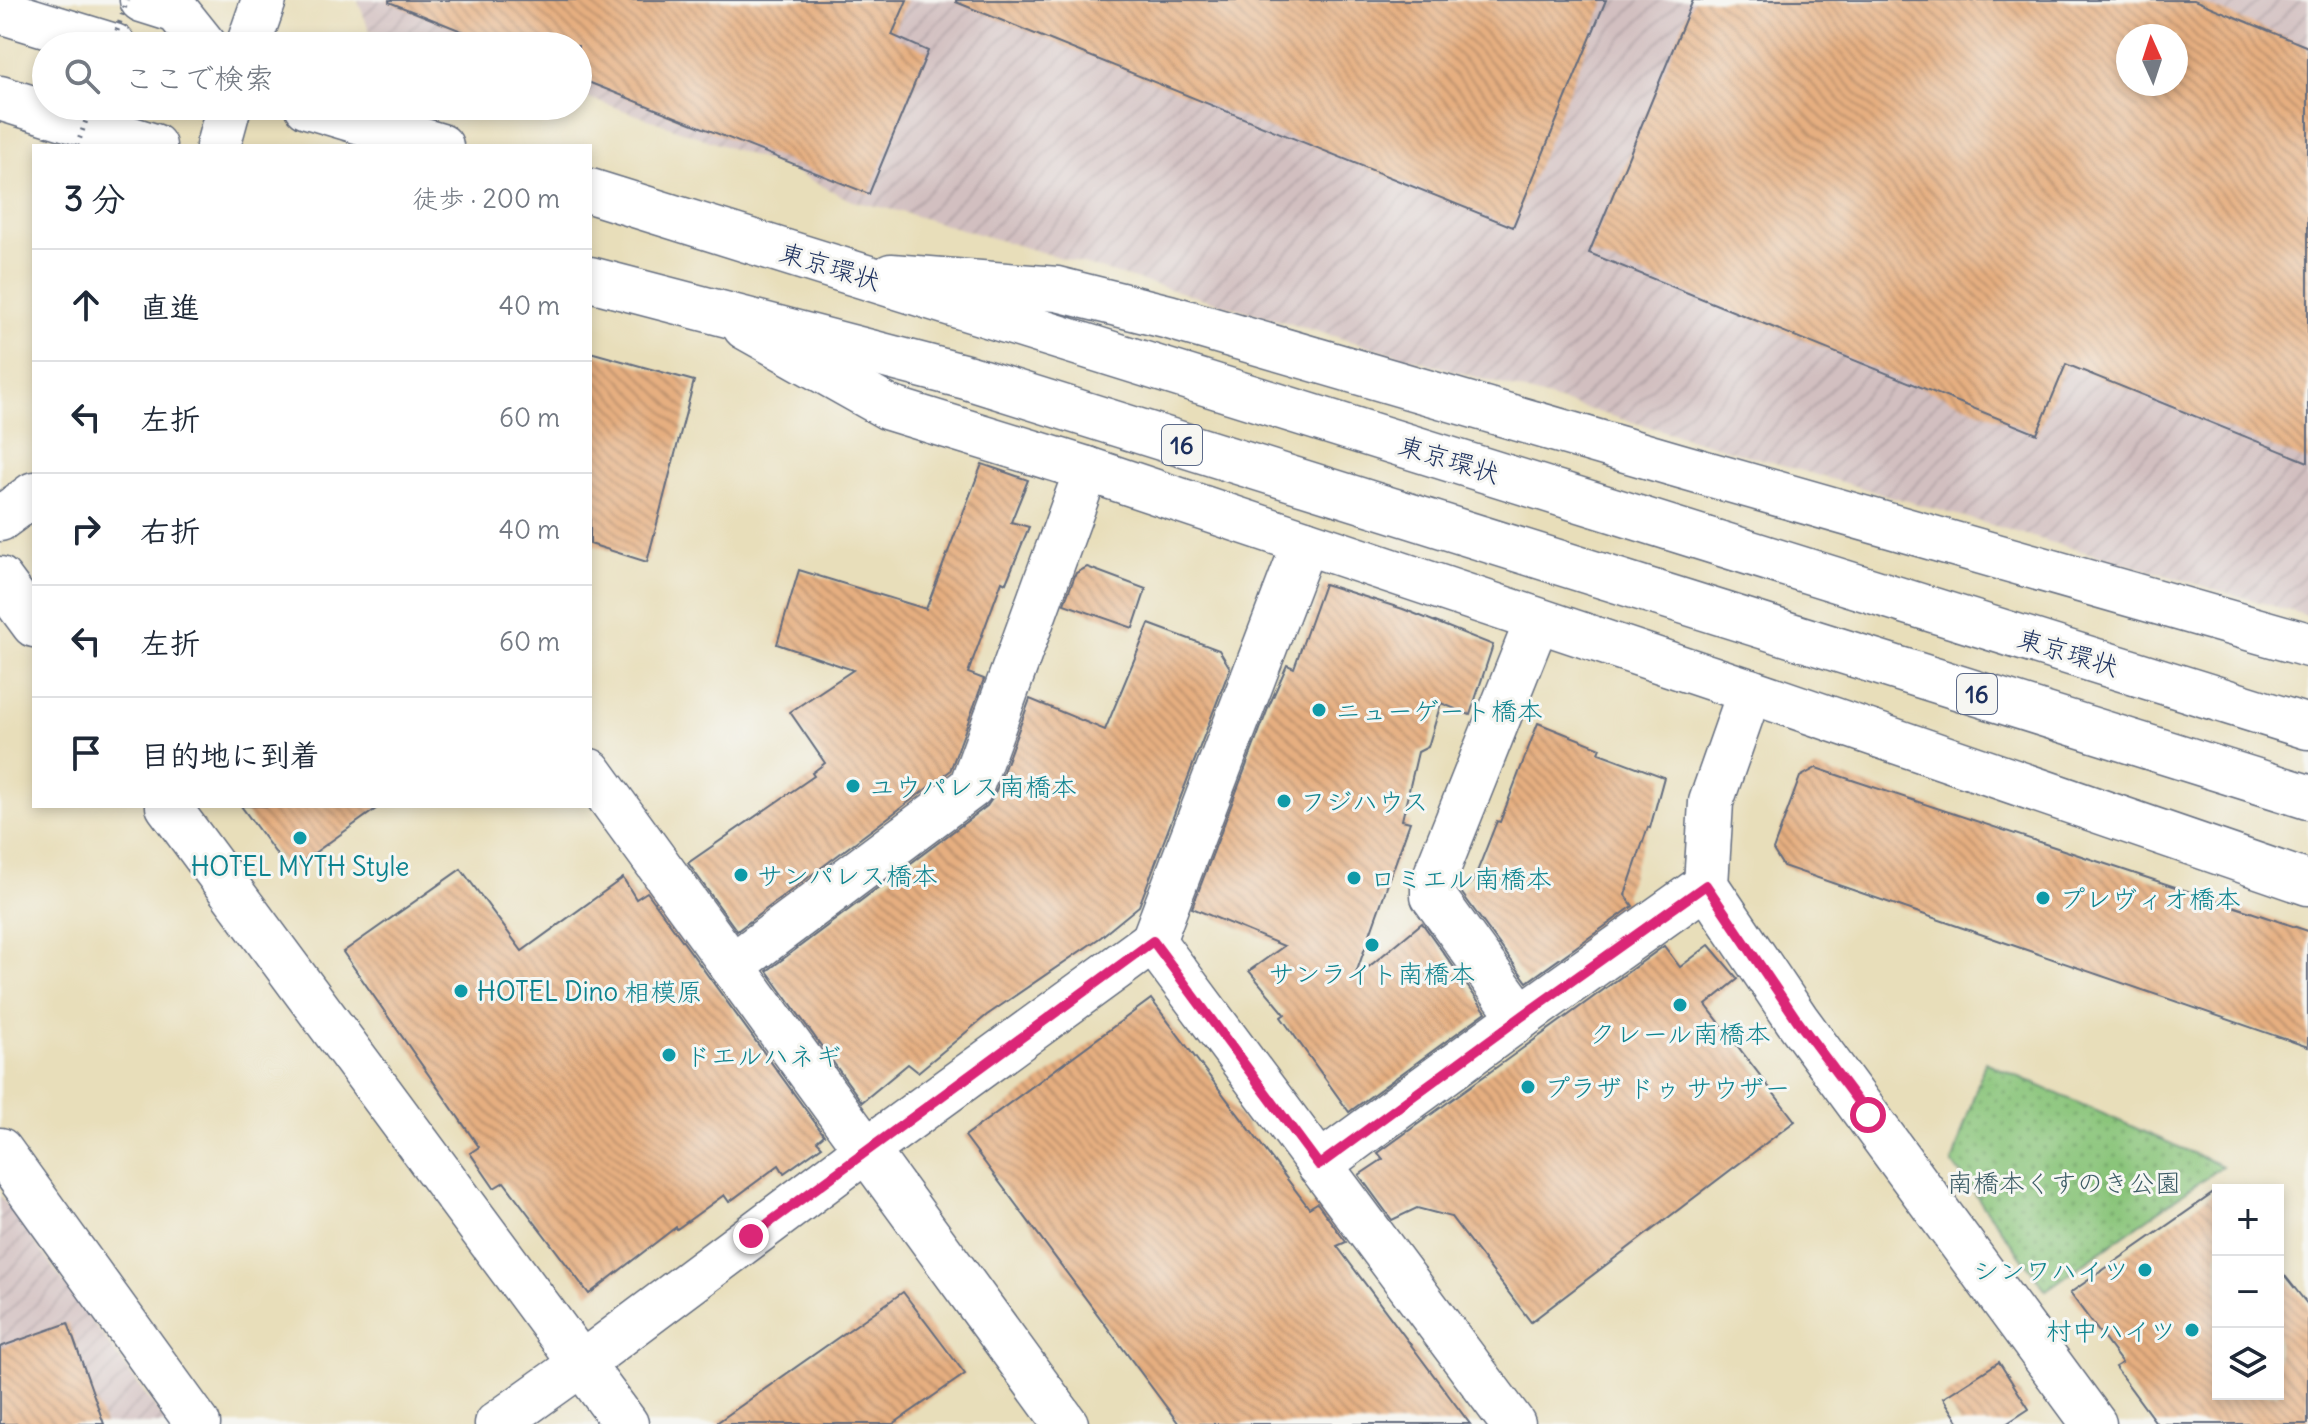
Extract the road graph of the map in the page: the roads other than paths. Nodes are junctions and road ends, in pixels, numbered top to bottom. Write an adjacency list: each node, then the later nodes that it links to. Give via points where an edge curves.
1 (142, 0): 5 (main road, via 177,11)
2 (264, 0): 6 (main road)
3 (0, 11): 4 (main road)
4 (68, 32)
5 (194, 32)
6 (253, 32)
7 (0, 98): 8 (main road)
8 (32, 108)
9 (0, 114): 10 (main road)
10 (32, 119)
11 (42, 120): 15 (main road)
12 (68, 120): 15 (main road)
13 (225, 120): 17 (main road)
14 (354, 120): 18 (main road)
15 (90, 127): 16 (main road)
16 (147, 144)
17 (219, 144)
18 (434, 144)
19 (592, 192): 20 (main road, 東京環状)
20 (853, 272): 28 (main road, via 1057,289 1169,317); 30 (main road, 東京環状)
21 (592, 280): 22 (main road, 16)
22 (715, 311): 23 (main road, via 889,408); 32 (main road, 16, via 970,378)
23 (1087, 469): 24 (main road); 37 (main road, via 971,787)
24 (1305, 542): 26 (main road); 36 (main road)
25 (0, 579): 27 (main road)
26 (1537, 621): 29 (main road); 38 (main road, via 1433,891)
27 (32, 622)
28 (2308, 645)
29 (1750, 691): 34 (main road); 35 (main road, via 1711,802)
30 (2308, 727)
31 (592, 774): 37 (main road)
32 (2308, 797)
33 (169, 808): 42 (main road)
34 (2308, 883)
35 (1706, 885): 38 (main road); 48 (main road, via 1797,1020)
36 (1153, 941): 40 (main road); 41 (main road)
37 (732, 966): 40 (main road)
38 (1521, 1017): 41 (main road)
39 (0, 1150): 43 (main road)
40 (865, 1151): 42 (main road); 46 (main road)
41 (1319, 1165): 47 (main road)
42 (581, 1364): 44 (main road); 45 (main road)
43 (198, 1424)
44 (497, 1424)
45 (626, 1424)
46 (1066, 1424)
47 (1513, 1424)
48 (2094, 1424)

